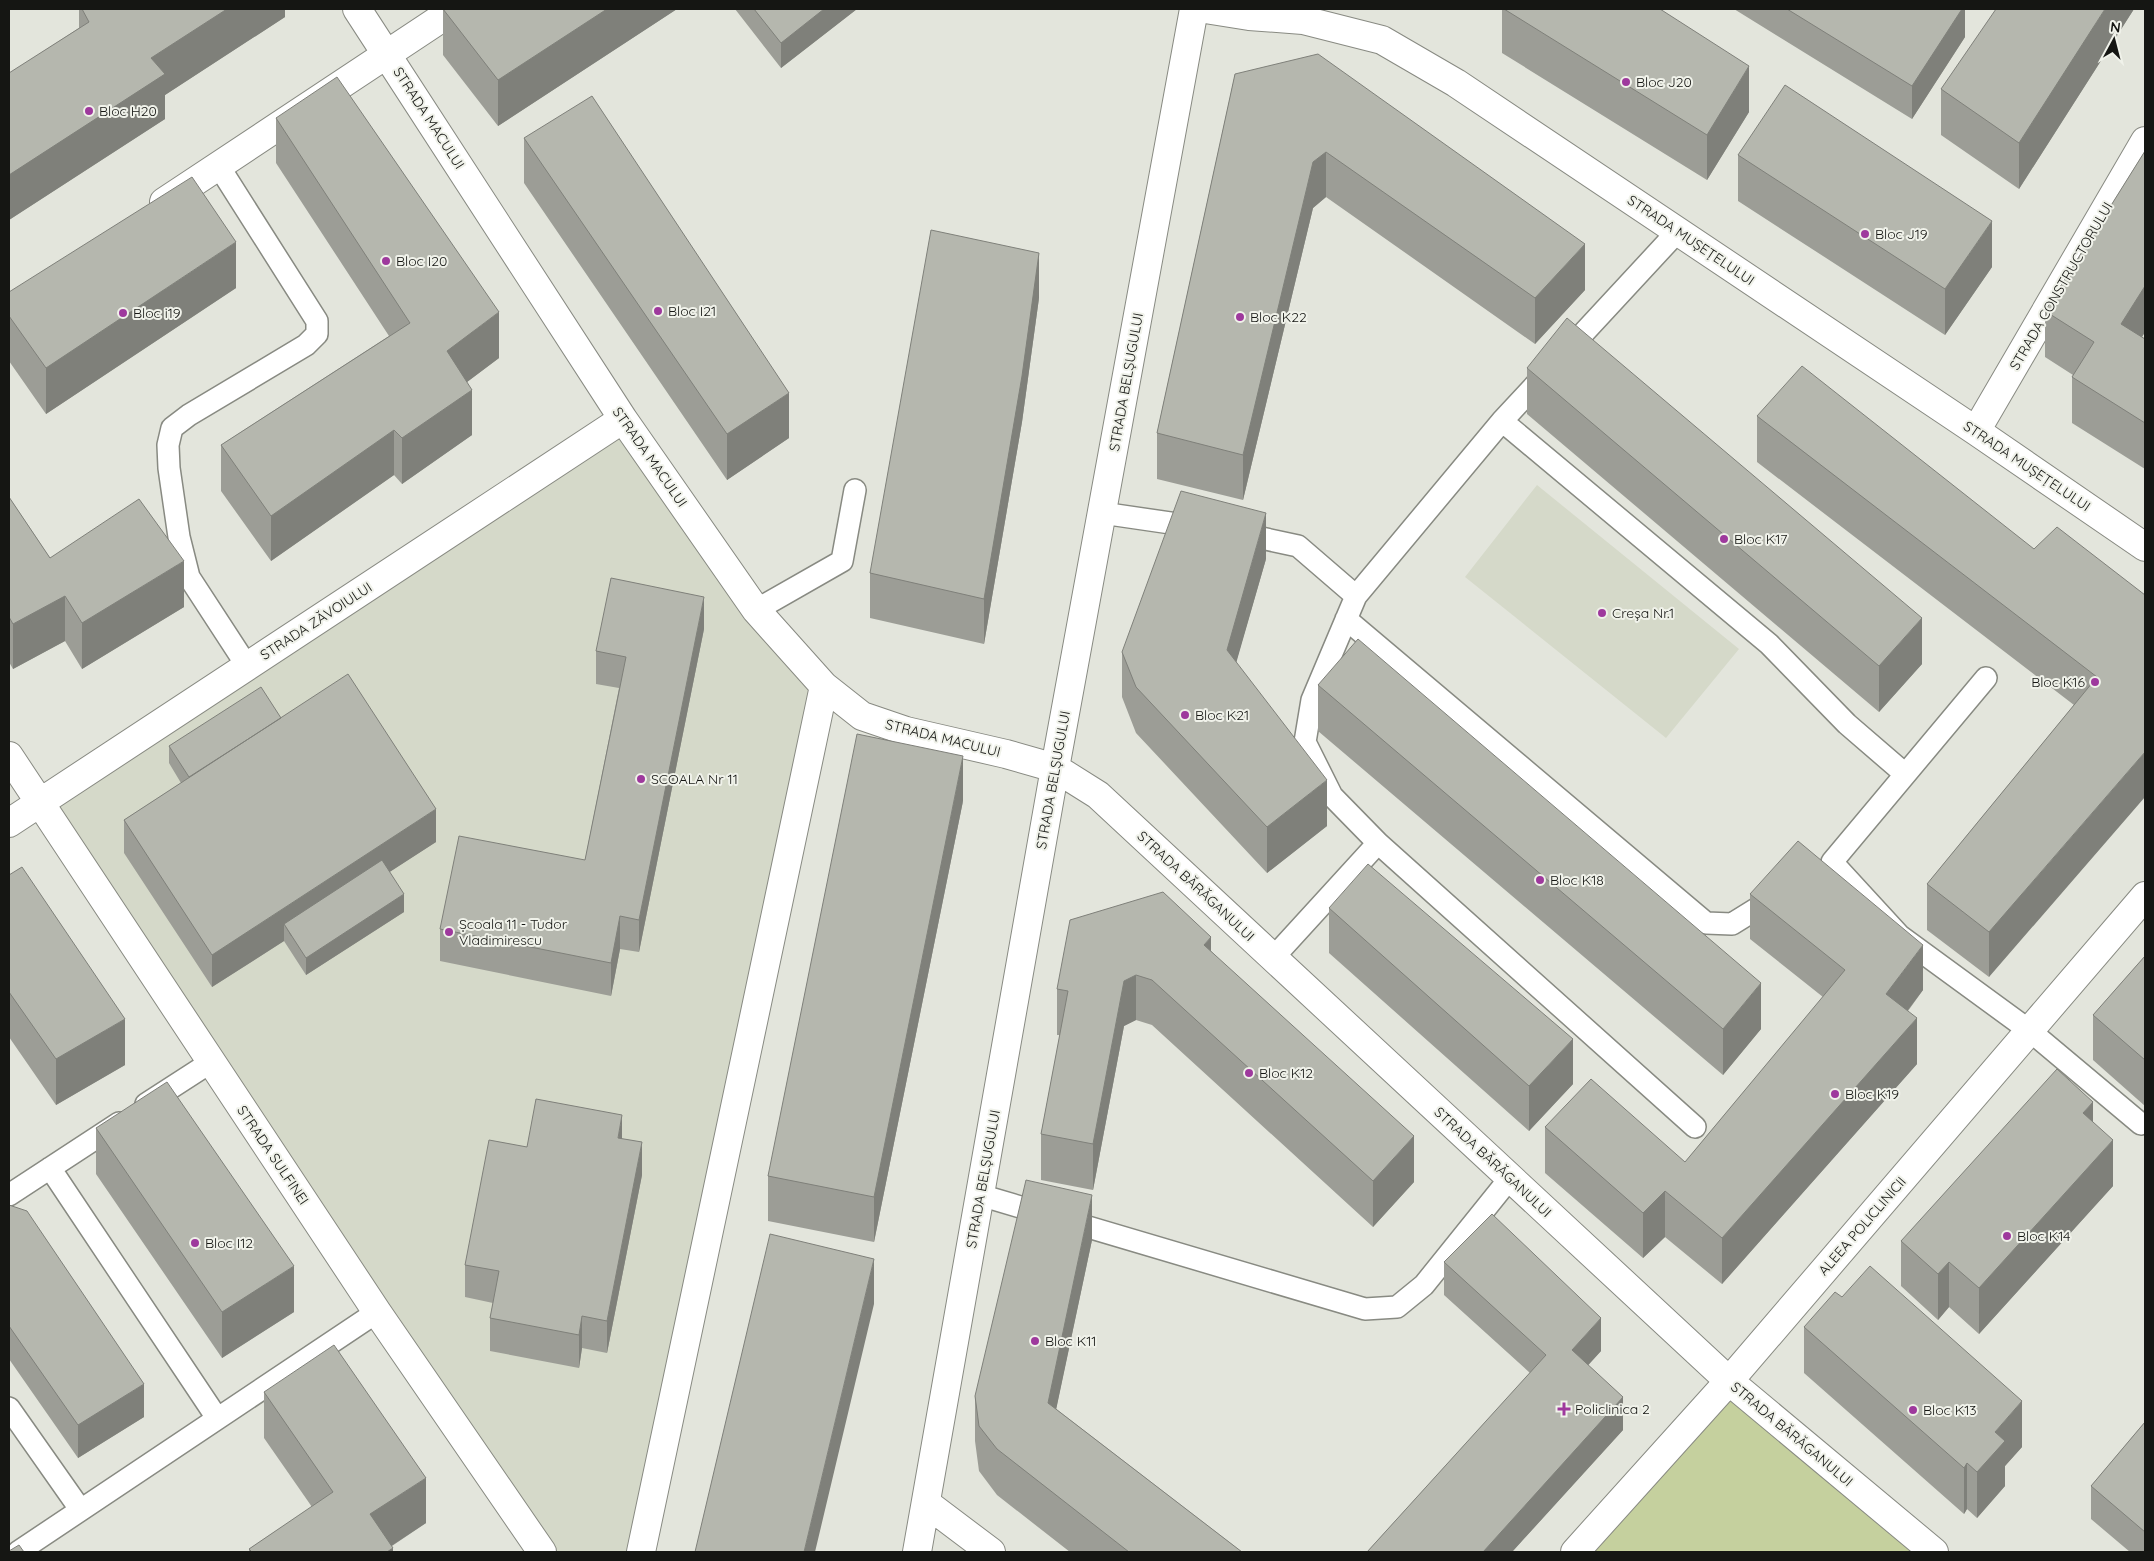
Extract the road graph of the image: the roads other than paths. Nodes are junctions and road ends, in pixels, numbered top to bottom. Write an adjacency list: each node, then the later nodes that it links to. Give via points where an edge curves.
1 (357, 9): 6 (street, STRADA MACULUI)
2 (455, 9): 6 (street)
3 (1194, 9): 15 (street, STRADA BELȘUGULUI)
4 (1205, 9): 5 (street, STRADA MUȘEȚELULUI)
5 (1249, 12): 10 (street, STRADA MUȘEȚELULUI, via 1303,20 1382,40 1456,83)
6 (386, 53): 8 (street); 11 (street, STRADA MACULUI)
7 (2145, 141): 13 (street, STRADA CONSTRUCTORULUI)
8 (218, 166): 9 (street); 20 (lane, via 317,321 317,334 306,345 189,415 172,428 168,445 172,500 189,577)
9 (146, 214)
10 (1678, 231): 12 (lane); 13 (street, STRADA MUȘEȚELULUI)
11 (623, 419): 18 (street, STRADA MACULUI); 20 (street, STRADA ZĂVOIULUI)
12 (1502, 421): 17 (lane); 25 (lane, via 1769,644 1846,724)
13 (1976, 431): 16 (street, STRADA MUȘEȚELULUI)
14 (855, 490): 18 (lane, via 842,561)
15 (1102, 513): 17 (lane, via 1258,536 1298,546); 24 (street, STRADA BELȘUGULUI)
16 (2145, 547)
17 (1356, 596): 19 (lane)
18 (756, 610): 22 (street, STRADA MACULUI)
19 (1346, 619): 28 (lane, via 1312,700 1305,742 1332,796); 29 (lane, via 1706,923 1732,924 1761,906)
20 (247, 666): 26 (street, STRADA ZĂVOIULUI)
21 (1986, 678): 25 (lane)
22 (824, 686): 24 (street, STRADA MACULUI, via 862,716 906,731); 48 (street)
23 (9, 756): 26 (street, STRADA SULFINEI)
24 (1055, 768): 31 (street, STRADA BĂRĂGANULUI, via 1098,795); 39 (street, STRADA BELȘUGULUI)
25 (1905, 774): 32 (lane, via 1824,863 1900,936)
26 (40, 802): 27 (street, STRADA ZĂVOIULUI); 33 (street, STRADA SULFINEI)
27 (9, 822)
28 (1378, 843): 31 (lane); 35 (lane)
29 (1786, 880)
30 (2145, 896): 32 (street, ALEEA POLICLINICII)
31 (1273, 958): 37 (street, STRADA BĂRĂGANULUI)
32 (2030, 1031): 34 (lane); 41 (street, ALEEA POLICLINICII)
33 (210, 1062): 36 (lane); 40 (street, STRADA SULFINEI)
34 (2141, 1124)
35 (1695, 1127)
36 (50, 1168): 38 (lane); 43 (lane)
37 (1510, 1178): 39 (lane, via 1424,1285 1397,1307 1365,1309); 41 (street, STRADA BĂRĂGANULUI)
38 (9, 1195)
39 (980, 1195): 44 (street, STRADA BELȘUGULUI)
40 (377, 1312): 43 (lane); 47 (street, STRADA SULFINEI)
41 (1729, 1381): 51 (street, ALEEA POLICLINICII); 52 (street, STRADA BĂRĂGANULUI)
42 (9, 1408): 45 (lane)
43 (217, 1418): 45 (lane)
44 (926, 1503): 49 (street, STRADA BELȘUGULUI); 50 (street)
45 (80, 1509): 46 (lane)
46 (18, 1552)
47 (542, 1552)
48 (641, 1552)
49 (917, 1552)
50 (991, 1552)
51 (1575, 1552)
52 (1934, 1552)

